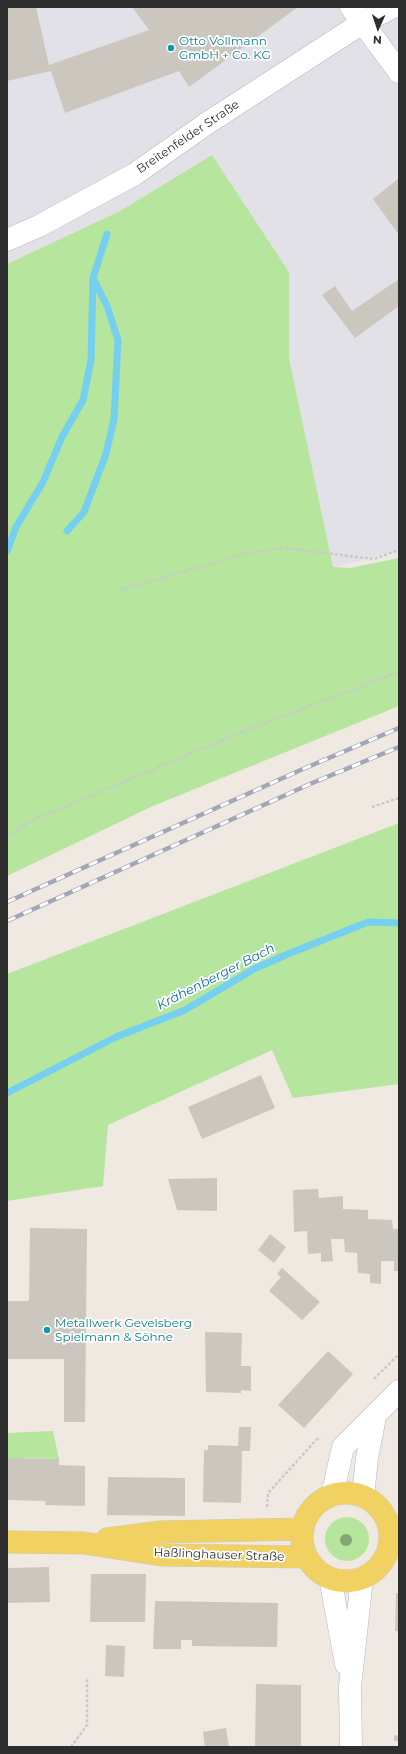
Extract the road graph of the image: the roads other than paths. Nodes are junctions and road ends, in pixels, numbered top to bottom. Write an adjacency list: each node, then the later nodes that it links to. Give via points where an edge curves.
1 (393, 7): 2 (street, Breitenfelder Straße)
2 (356, 15): 3 (street); 4 (street, Breitenfelder Straße, via 135,174)
3 (399, 72)
4 (7, 240)
5 (399, 1391): 6 (street)
6 (375, 1417): 7 (street, via 343,1447); 8 (street)
7 (332, 1496): 8 (main road, via 348,1493); 10 (main road, via 318,1503 308,1515)
8 (363, 1497): 9 (main road, via 380,1510)
9 (394, 1528): 14 (main road, via 387,1553)
10 (303, 1529): 12 (main road, Haßlinghauser Straße, via 160,1532); 13 (main road)
11 (7, 1542): 12 (main road, Haßlinghauser Straße)
12 (84, 1543): 13 (main road, Haßlinghauser Straße, via 161,1555)
13 (307, 1557): 15 (main road, via 316,1570)
14 (390, 1563): 16 (main road)
15 (330, 1578): 16 (main road, via 346,1581); 17 (street)
16 (362, 1578): 17 (street)
17 (350, 1687): 18 (street)
18 (351, 1747)

